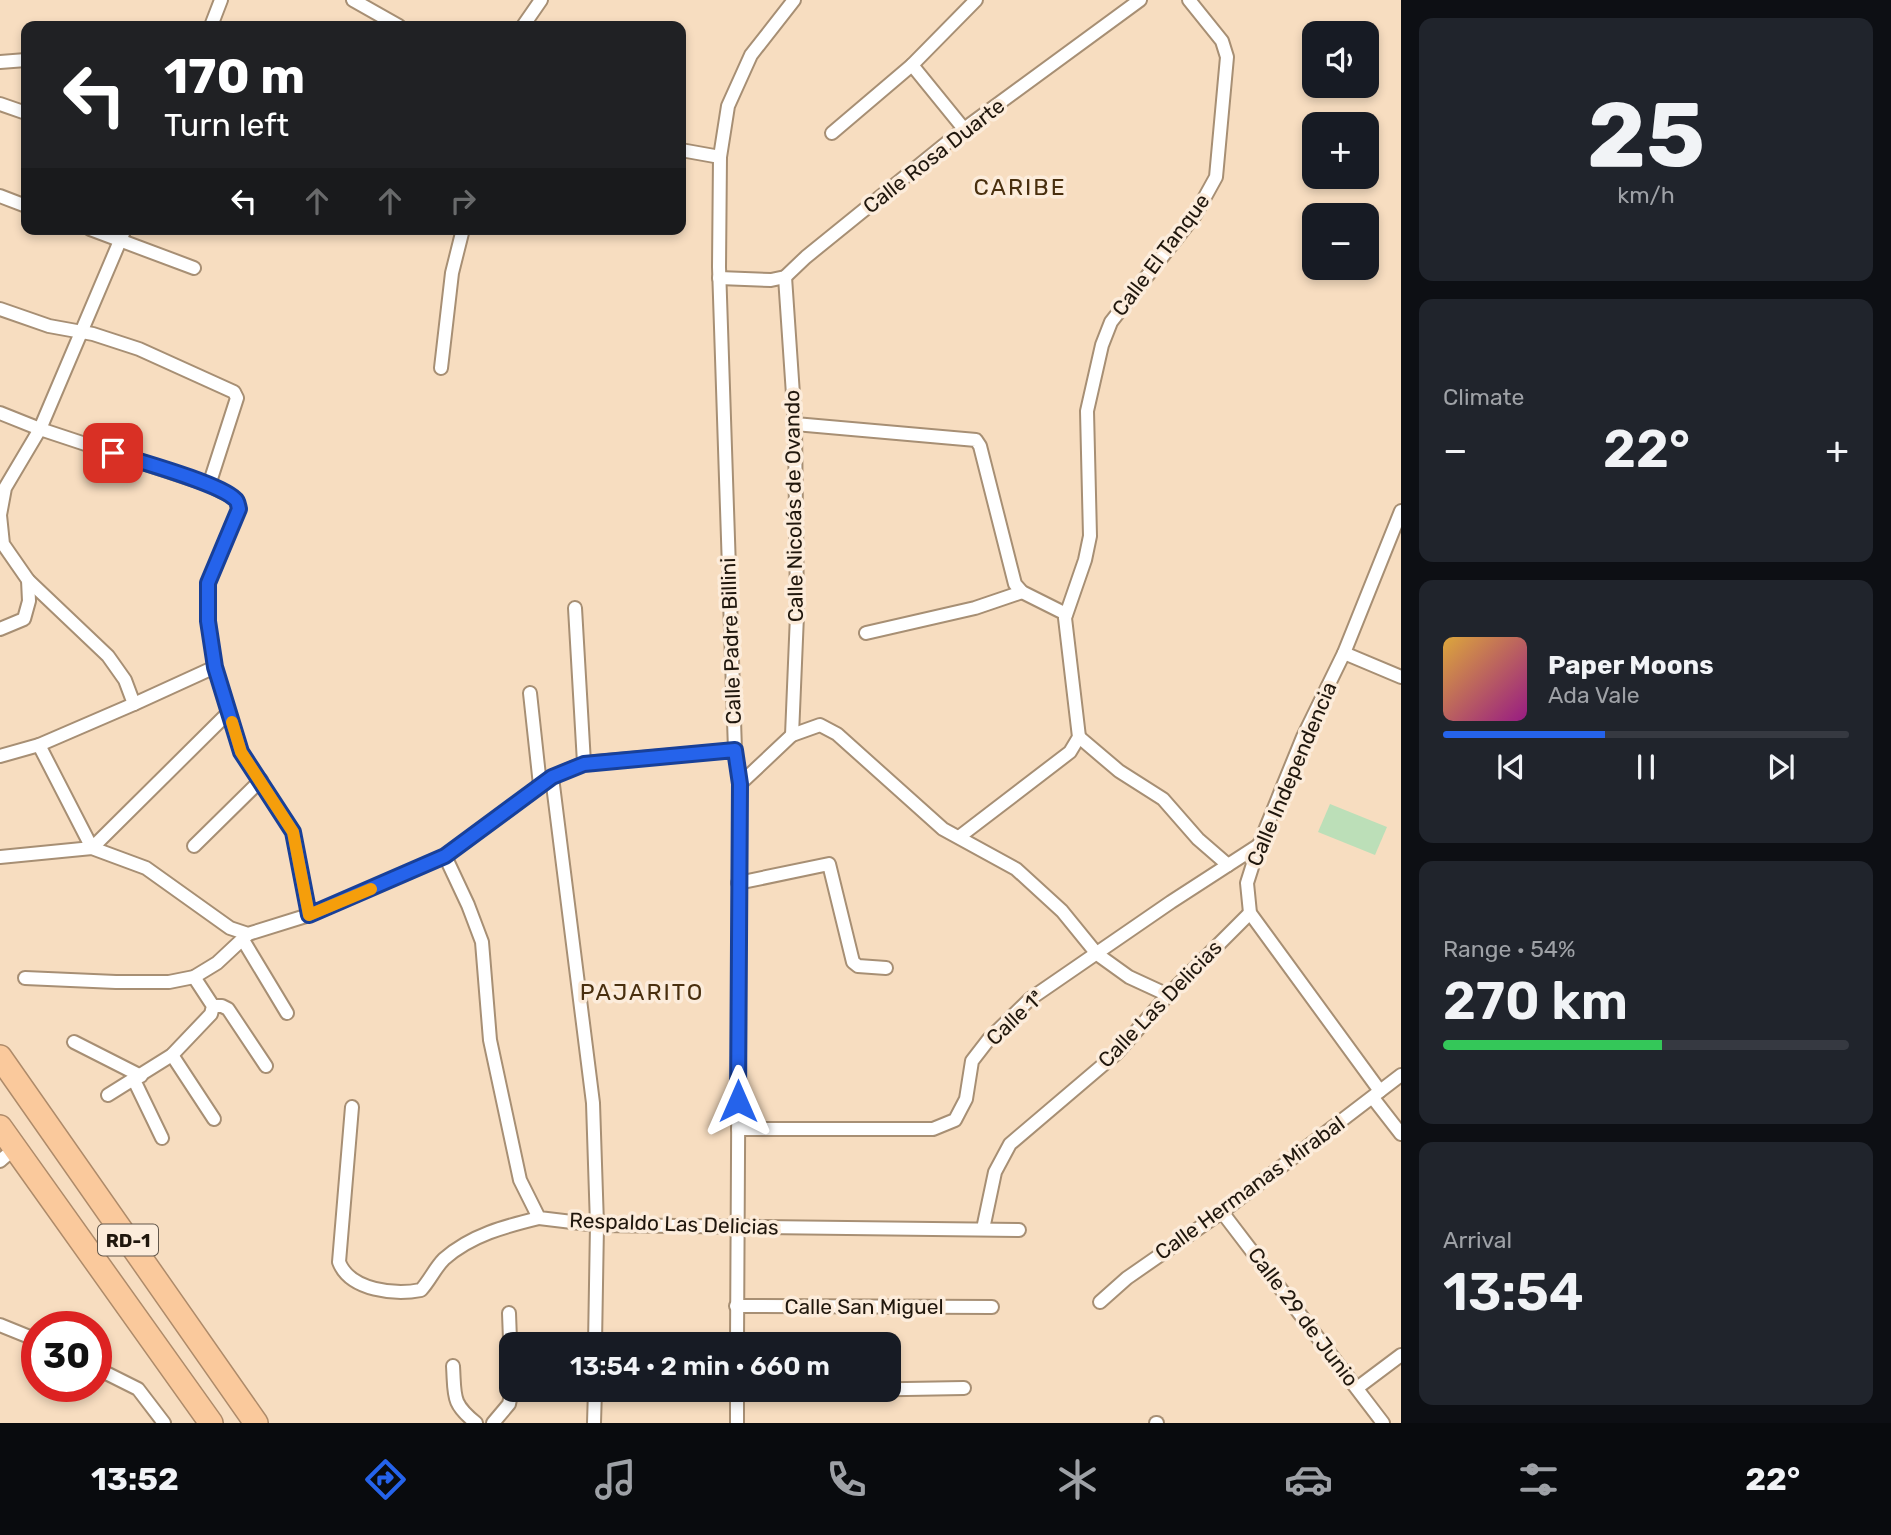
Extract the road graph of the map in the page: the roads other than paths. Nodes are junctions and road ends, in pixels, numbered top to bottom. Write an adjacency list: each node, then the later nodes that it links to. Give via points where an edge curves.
1 (221, 0): 8 (street)
2 (353, 0): 9 (street)
3 (541, 0): 10 (street)
4 (793, 0): 19 (street, Calle Padre Billini, via 751,55 728,106)
5 (976, 0): 13 (street)
6 (1140, 0): 16 (street, Calle Rosa Duarte)
7 (1189, 0): 39 (street, Calle El Tanque, via 1222,41 1227,57 1216,177 1195,215 1111,322 1102,345 1087,411 1090,536)
8 (213, 21)
9 (390, 21)
10 (526, 21)
11 (21, 60): 12 (street)
12 (0, 62)
13 (912, 65): 16 (street); 17 (street)
14 (0, 104): 15 (street)
15 (21, 111)
16 (964, 130): 26 (street, Calle Rosa Duarte)
17 (832, 133)
18 (686, 151): 19 (street)
19 (720, 157): 25 (street, Calle Padre Billini)
20 (0, 196): 21 (street)
21 (21, 204)
22 (123, 235): 24 (street); 28 (street)
23 (462, 235): 29 (street, via 452,273)
24 (194, 268)
25 (719, 278): 26 (street); 51 (street, Calle Padre Billini)
26 (785, 278): 31 (street, Calle Nicolás de Ovando)
27 (0, 309): 28 (street)
28 (80, 331): 32 (street); 33 (street, via 139,349 234,392 237,398)
29 (441, 368)
30 (0, 413): 32 (street)
31 (795, 424): 37 (street, via 976,440 1010,570); 48 (street, Calle Nicolás de Ovando, via 797,615)
32 (40, 429): 33 (street); 35 (street, via 5,488 0,515)
33 (209, 485): 43 (street, via 235,498 239,509 208,583)
34 (1401, 511): 42 (street, Calle Independencia)
35 (2, 545): 36 (street)
36 (27, 580): 40 (street, via 29,601 24,620); 46 (street, via 108,656 125,680)
37 (1021, 592): 39 (street); 41 (street, via 975,608)
38 (575, 608): 53 (street)
39 (1066, 614): 49 (street, Calle El Tanque)
40 (0, 629)
41 (866, 633)
42 (1343, 653): 44 (street); 59 (street, Calle Independencia)
43 (215, 667): 46 (street); 47 (street)
44 (1401, 677)
45 (530, 694): 57 (street)
46 (134, 704): 50 (street)
47 (229, 712): 55 (street, via 241,752); 61 (street)
48 (792, 735): 56 (street); 58 (street, via 820,726 837,734 943,829)
49 (1079, 737): 58 (street, via 1070,752); 64 (street, via 1119,771 1163,799)
50 (39, 745): 52 (street); 61 (street)
51 (735, 750): 53 (street); 56 (street, Calle Padre Billini)
52 (0, 756)
53 (584, 764): 54 (street)
54 (552, 777): 57 (street); 94 (street, via 593,1103)
55 (261, 780): 60 (street); 67 (street, via 293,832)
56 (740, 784): 65 (street, Calle Padre Billini)
57 (540, 785): 62 (street)
58 (959, 837): 69 (street, via 1016,869 1062,911)
59 (1259, 845): 64 (street, Calle 1ª); 66 (street, Calle Independencia, via 1247,883)
60 (194, 846)
61 (92, 848): 63 (street); 68 (street, via 146,868)
62 (445, 856): 67 (street); 93 (street, Respaldo Las Delicias, via 482,942 490,1040 520,1180)
63 (0, 857)
64 (1228, 865): 69 (street, Calle 1ª)
65 (738, 883): 70 (street, via 829,864 853,962); 88 (street, Calle Padre Billini)
66 (1250, 913): 73 (street, Calle Las Delicias); 82 (street)
67 (309, 915): 68 (street)
68 (246, 937): 71 (street); 75 (street)
69 (1097, 954): 73 (street, via 1129,977); 88 (street, Calle 1ª, via 1030,999 989,1039 972,1061 966,1099 955,1120 933,1129)
70 (886, 968)
71 (194, 977): 72 (street, via 169,982); 74 (street)
72 (25, 978)
73 (1168, 995): 96 (street, Calle Las Delicias, via 1117,1053 1010,1144 995,1172)
74 (212, 1006): 77 (street, via 211,1014); 79 (street, via 228,1009)
75 (287, 1013)
76 (74, 1042): 81 (street)
77 (172, 1055): 81 (street); 85 (street)
78 (0, 1057): 87 (highway, RD-1)
79 (266, 1066)
80 (1401, 1075): 82 (street, Calle Hermanas Mirabal)
81 (137, 1078): 83 (street); 90 (street)
82 (1377, 1094): 89 (street); 92 (street, Calle Hermanas Mirabal)
83 (108, 1095)
84 (352, 1107): 93 (street, via 339,1262 349,1276 385,1291 421,1290 444,1259 461,1248 495,1229)
85 (214, 1119)
86 (0, 1127): 91 (highway, RD-1)
87 (49, 1128): 91 (highway); 118 (highway, RD-1)
88 (738, 1129): 95 (street, Calle Padre Billini)
89 (1401, 1134)
90 (162, 1138)
91 (4, 1157): 117 (highway, RD-1)
92 (1222, 1212): 98 (street, Calle Hermanas Mirabal); 111 (street, Calle 29 de Junio)
93 (539, 1218): 94 (street, Respaldo Las Delicias)
94 (597, 1225): 95 (street, Respaldo Las Delicias); 104 (street)
95 (737, 1227): 96 (street, Respaldo Las Delicias); 99 (street, Calle Padre Billini)
96 (983, 1229): 97 (street, Respaldo Las Delicias)
97 (1018, 1230)
98 (1100, 1301)
99 (736, 1306): 100 (street, Calle San Miguel); 105 (street, Calle Padre Billini)
100 (992, 1307)
101 (509, 1313): 103 (street)
102 (0, 1325): 106 (street)
103 (510, 1332)
104 (595, 1332)
105 (737, 1332)
106 (21, 1334)
107 (1401, 1355): 111 (street)
108 (453, 1366): 119 (street, via 460,1410)
109 (112, 1376): 116 (street, via 138,1389)
110 (964, 1388): 112 (street)
111 (1357, 1388): 123 (street, Calle 29 de Junio)
112 (901, 1389)
113 (509, 1402): 120 (street)
114 (594, 1402): 121 (street)
115 (737, 1402): 122 (street)
116 (164, 1423)
117 (211, 1423)
118 (257, 1423)
119 (477, 1423)
120 (493, 1423)
121 (594, 1423)
122 (737, 1423)
123 (1383, 1423)

